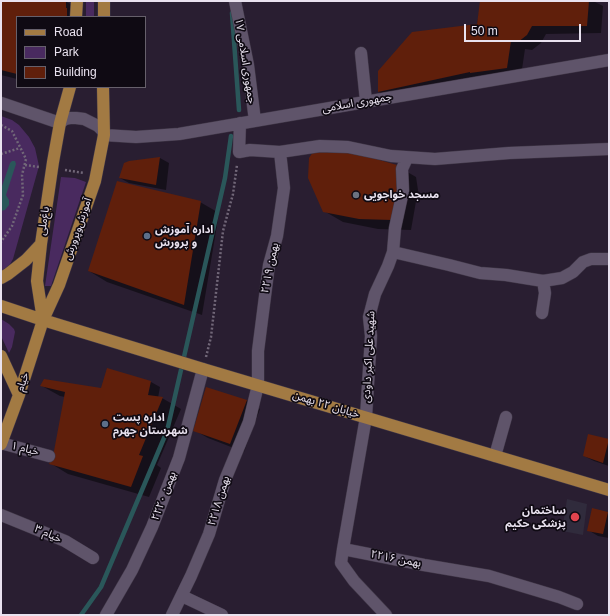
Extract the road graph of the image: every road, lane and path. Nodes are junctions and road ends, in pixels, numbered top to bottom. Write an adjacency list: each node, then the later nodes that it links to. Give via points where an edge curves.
1 (77, 1): 4 (main road)
2 (104, 1): 5 (main road)
3 (235, 1): 12 (street, جمهوری اسلامی ۱۷, via 248,65)
4 (76, 16)
5 (104, 16)
6 (361, 53): 10 (street)
7 (609, 60): 10 (street, جمهوری اسلامی)
8 (70, 88): 13 (main road, باغ‌ملی)
9 (103, 88): 16 (main road, آموزش‌و‌پرورش)
10 (366, 101): 12 (street, جمهوری اسلامی)
11 (1, 103): 13 (street)
12 (255, 121): 14 (street, جمهوری اسلامی)
13 (60, 123): 16 (street, via 70,118 84,119 98,126); 24 (main road, باغ‌ملی)
14 (240, 123): 16 (street, جمهوری اسلامی, via 179,134 136,137); 19 (street)
15 (1, 125): 17 (path, via 12,131)
16 (104, 135): 30 (main road, آموزش‌و‌پرورش, via 95,181)
17 (20, 148): 21 (path); 23 (path, via 26,159 22,175 23,195 12,226)
18 (609, 149): 22 (street, via 435,159)
19 (239, 152): 20 (street); 35 (path, via 233,194 223,230 211,337)
20 (280, 152): 22 (street, via 320,146 348,147); 36 (street, ۲۲بهمن ۱۹, via 284,188 277,236 269,264 258,351)
21 (1, 154)
22 (407, 158): 25 (street, شهید علی اکبر داودی, via 402,169 403,191)
23 (1, 242)
24 (41, 244): 27 (main road, via 26,260); 28 (main road, باغ‌ملی)
25 (392, 252): 29 (street, via 480,273); 39 (street, شهید علی اکبر داودی, via 375,294 369,317 371,336)
26 (609, 259): 29 (street, via 582,262 573,272 562,278)
27 (1, 278)
28 (37, 281): 30 (main road, via 47,290); 33 (main road, باغ‌ملی)
29 (543, 281): 32 (street, via 545,293)
30 (59, 285): 33 (main road, آموزش‌و‌پرورش)
31 (1, 306): 33 (main road, خیابان ۲۲ بهمن)
32 (542, 314)
33 (43, 320): 35 (main road, خیابان ۲۲ بهمن); 37 (main road, خیام)
34 (1, 356): 37 (main road)
35 (203, 369): 36 (main road, خیابان ۲۲ بهمن); 49 (street, ۲۲بهمن ۲۰, via 179,458 152,527 132,570)
36 (258, 385): 39 (main road, خیابان ۲۲ بهمن); 47 (street, ۲۲بهمن ۱۸, via 249,422 224,480 209,534)
37 (19, 395): 40 (main road, خیام)
38 (506, 416): 42 (street)
39 (366, 417): 42 (main road, خیابان ۲۲ بهمن); 45 (street)
40 (1, 443): 41 (street, خیام ۱)
41 (49, 456)
42 (495, 456): 43 (main road, خیابان ۲۲ بهمن)
43 (609, 490)
44 (1, 515): 46 (street, خیام ۳, via 65,541)
45 (342, 549): 48 (street, ۲۲بهمن ۱۶, via 489,576); 52 (street, via 341,563)
46 (92, 558)
47 (182, 596): 50 (street, ۲۲بهمن ۱۸); 51 (street)
48 (577, 604)
49 (106, 615)
50 (172, 615)
51 (222, 615)
52 (386, 615)

